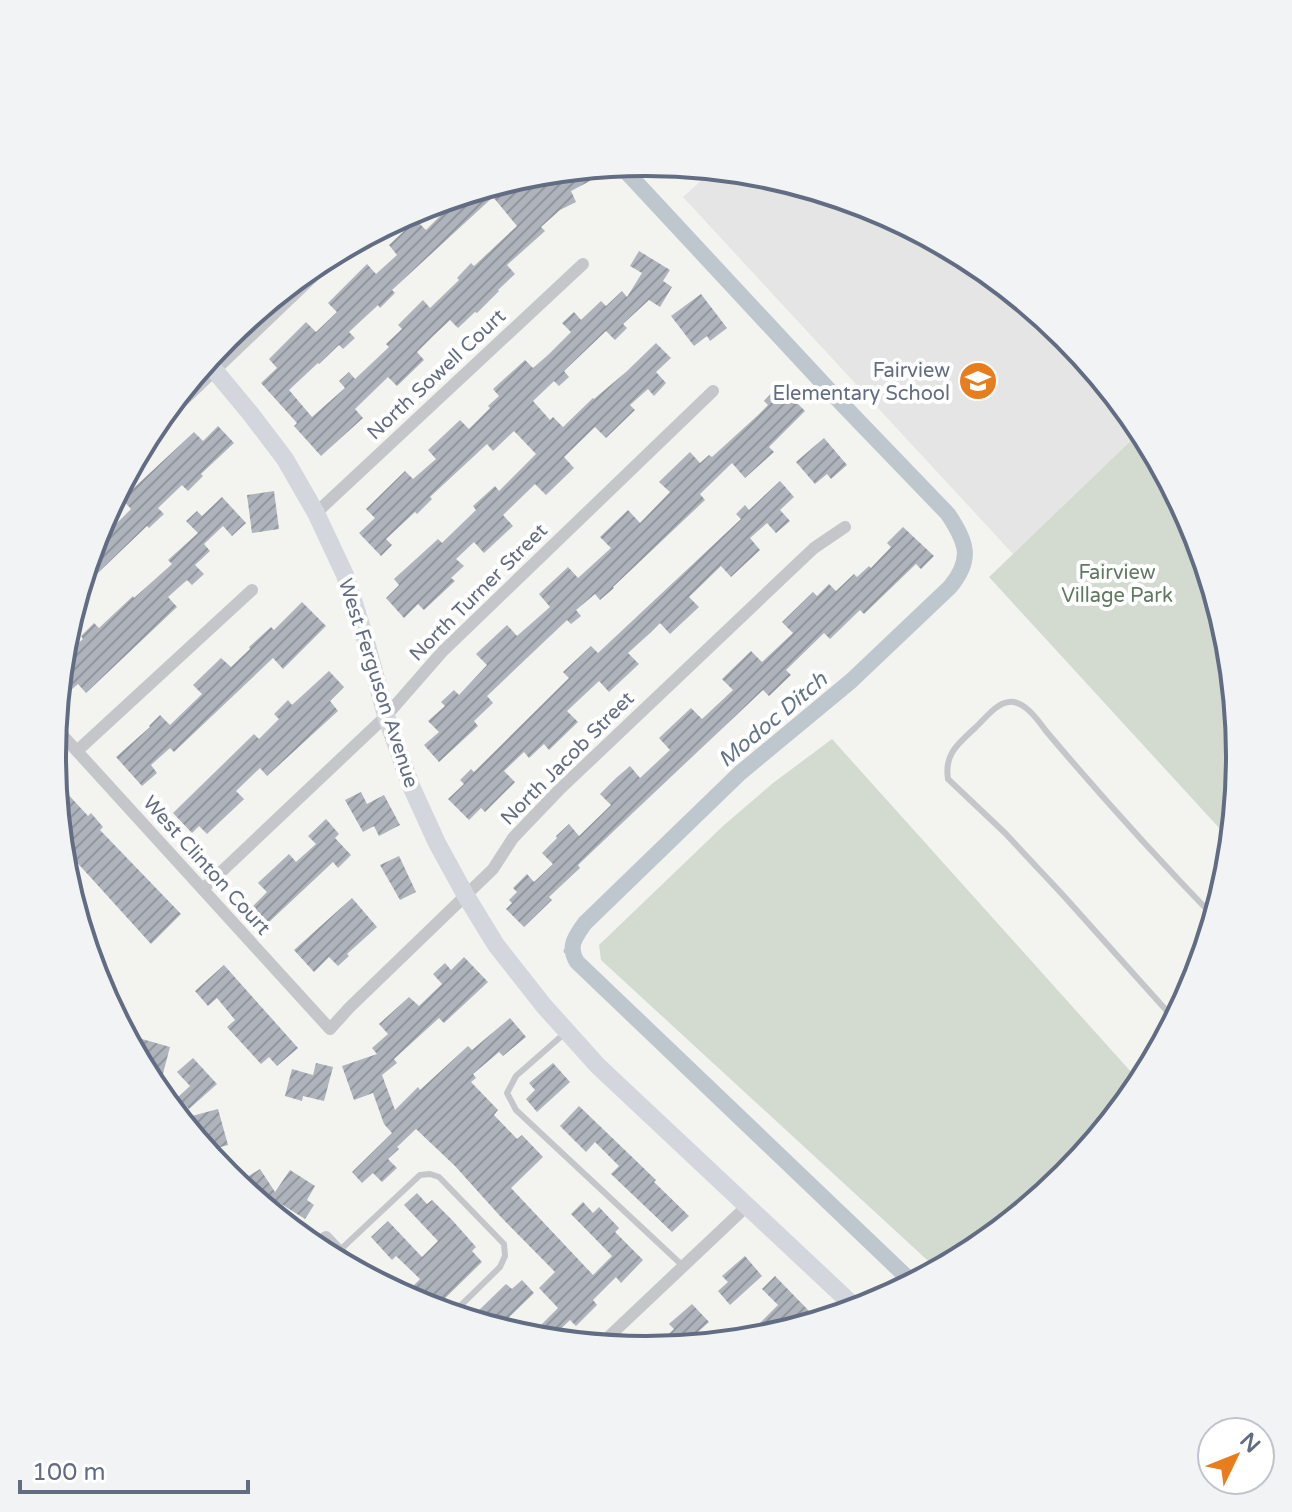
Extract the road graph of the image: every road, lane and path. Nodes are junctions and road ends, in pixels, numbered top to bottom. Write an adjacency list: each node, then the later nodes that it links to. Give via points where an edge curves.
1 (583, 264): 4 (street, North Sowell Court)
2 (215, 369): 4 (street, West Ferguson Avenue, via 285,459)
3 (713, 391): 7 (street, North Turner Street, via 442,652)
4 (316, 513): 7 (street, West Ferguson Avenue, via 345,575)
5 (845, 527): 11 (street, North Jacob Street, via 814,548 559,790)
6 (252, 590): 9 (street)
7 (386, 716): 10 (street, North Turner Street); 11 (street, West Ferguson Avenue, via 411,786)
8 (66, 739): 9 (street, West Clinton Court)
9 (77, 751): 10 (street, West Clinton Court)
10 (203, 889): 14 (street, West Clinton Court)
11 (466, 896): 14 (street, North Jacob Street); 15 (street, West Ferguson Avenue, via 496,945)
12 (1205, 908): 13 (lane, via 1020,704 999,707 950,754 948,779 1043,873)
13 (1167, 1011)
14 (330, 1029)
15 (566, 1032): 16 (street, West Ferguson Avenue); 18 (lane, via 516,1076 507,1093 516,1110)
16 (747, 1206): 18 (street); 19 (street, West Ferguson Avenue)
17 (341, 1249): 20 (lane, via 420,1175 439,1177 504,1244 500,1267)
18 (683, 1266): 21 (street)
19 (845, 1300)
20 (461, 1305)
21 (610, 1335)

